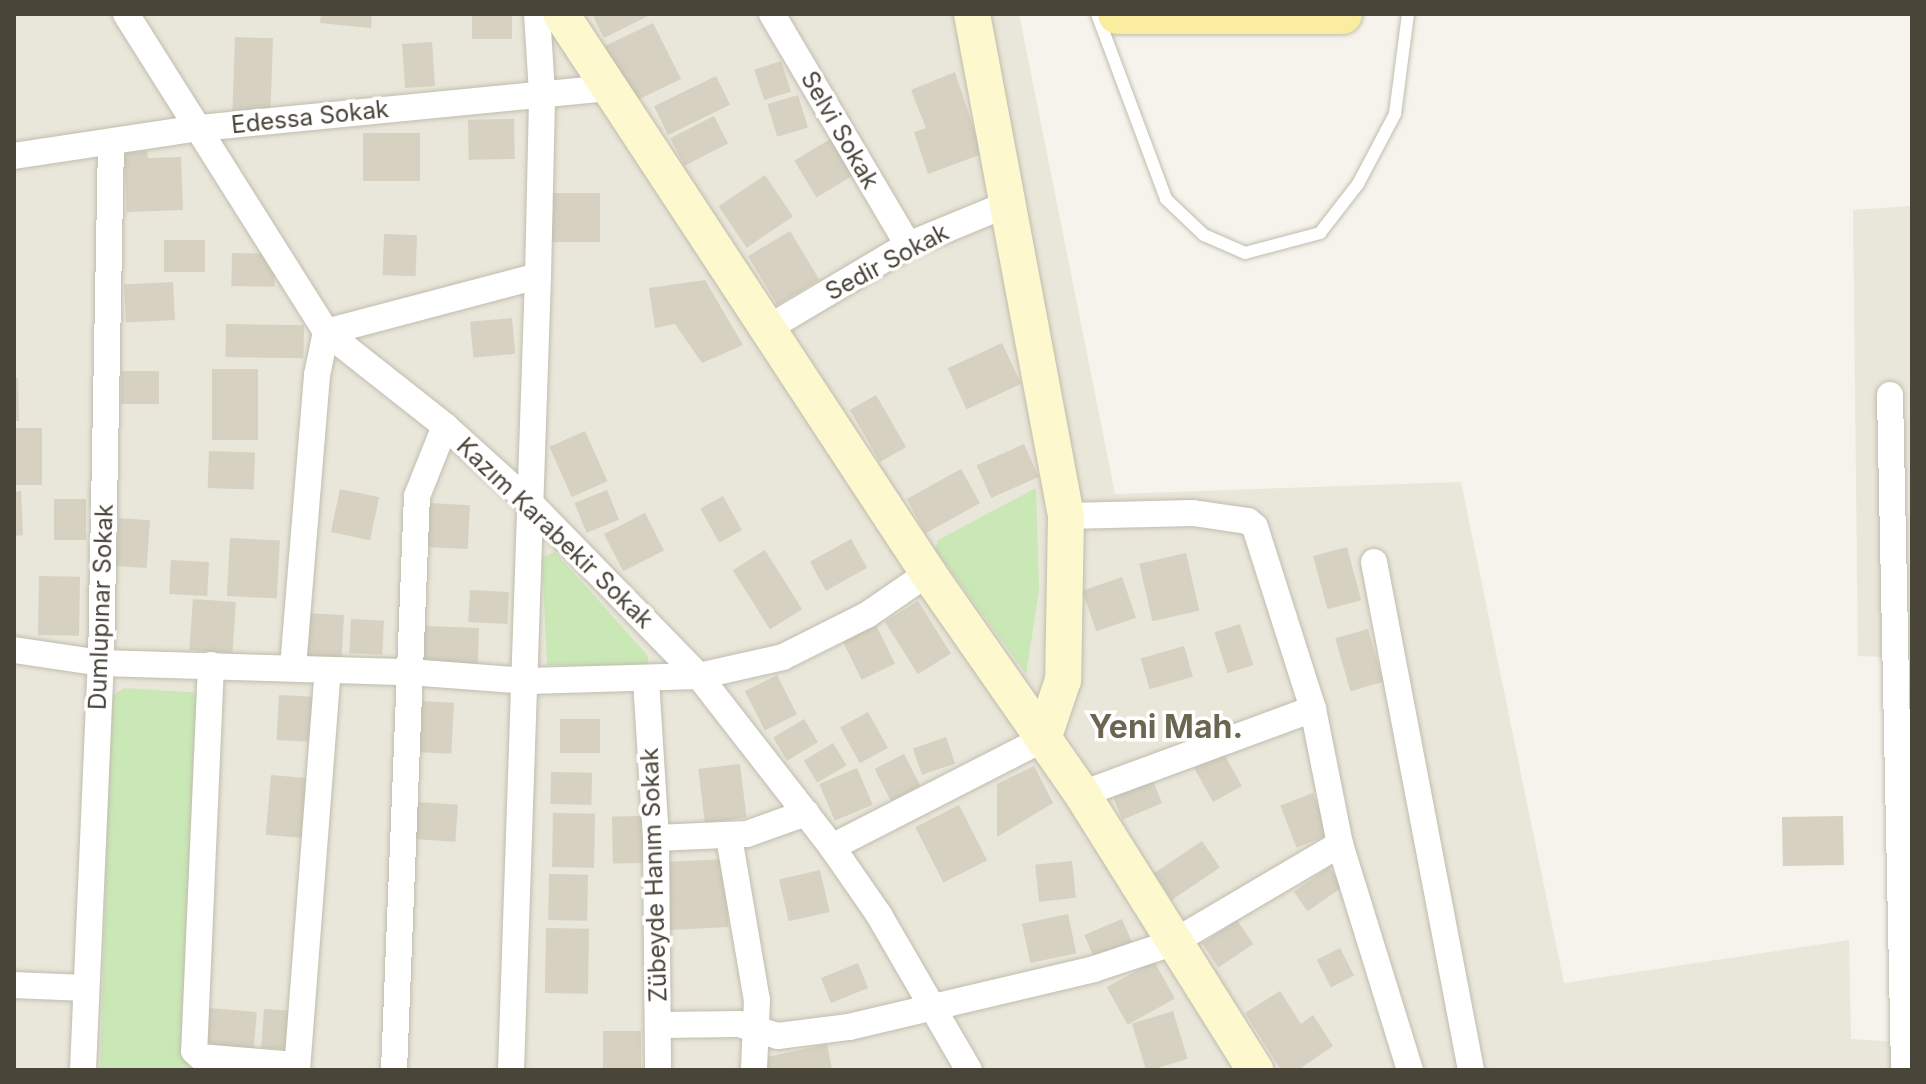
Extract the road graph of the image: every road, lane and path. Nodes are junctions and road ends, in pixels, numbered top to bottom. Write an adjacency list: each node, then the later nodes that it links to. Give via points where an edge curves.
1 (126, 14): 12 (street, Kazım Karabekir Sokak)
2 (537, 14): 11 (street)
3 (561, 14): 10 (main road)
4 (772, 14): 16 (street, Selvi Sokak)
5 (972, 14): 15 (main road)
6 (1097, 14): 9 (lane, via 1166,199 1204,235 1245,253 1320,233 1358,184 1395,114)
7 (1118, 14): 8 (main road)
8 (1342, 14)
9 (1408, 14)
10 (608, 88): 11 (street, Edessa Sokak); 18 (main road)
11 (542, 93): 12 (street, Edessa Sokak); 17 (street)
12 (200, 128): 13 (street, Edessa Sokak); 19 (street, Kazım Karabekir Sokak)
13 (111, 143): 14 (street, Edessa Sokak); 27 (street, Dumlupınar Sokak)
14 (14, 156)
15 (1008, 204): 16 (street, Sedir Sokak); 23 (main road)
16 (908, 245): 18 (street, Sedir Sokak)
17 (538, 276): 19 (street); 22 (street)
18 (770, 327): 25 (main road)
19 (326, 332): 21 (street, Kazım Karabekir Sokak); 29 (street, via 317,375)
20 (1890, 395): 59 (street)
21 (445, 426): 22 (street, Kazım Karabekir Sokak); 31 (street, via 417,496)
22 (528, 501): 32 (street, Kazım Karabekir Sokak); 34 (street)
23 (1066, 516): 35 (street, via 1193,513 1248,521 1255,527); 36 (main road, via 1063,680)
24 (1374, 562): 58 (street)
25 (928, 573): 32 (street, via 867,615 783,657); 36 (main road)
26 (14, 650): 27 (street)
27 (101, 663): 28 (street); 45 (street, Dumlupınar Sokak)
28 (211, 665): 29 (street); 49 (street, via 194,1051 201,1057)
29 (293, 667): 30 (street)
30 (328, 671): 31 (street); 49 (street)
31 (409, 672): 34 (street); 51 (street)
32 (699, 676): 33 (street); 38 (street, Kazım Karabekir Sokak)
33 (646, 680): 34 (street); 40 (street, Zübeyde Hanım Sokak)
34 (528, 681): 52 (street)
35 (1313, 709): 37 (street); 41 (street)
36 (1043, 739): 37 (main road); 42 (street)
37 (1082, 794): 43 (main road)
38 (806, 813): 39 (street); 42 (street, Kazım Karabekir Sokak)
39 (729, 837): 40 (street); 48 (street, via 757,1000)
40 (656, 838): 47 (street, Zübeyde Hanım Sokak)
41 (1340, 844): 43 (street); 57 (street)
42 (832, 847): 46 (street, Kazım Karabekir Sokak)
43 (1172, 943): 46 (street, via 1094,969); 56 (main road)
44 (14, 985): 45 (street)
45 (85, 988): 50 (street, Dumlupınar Sokak)
46 (931, 1007): 48 (street, via 792,1035); 55 (street, Kazım Karabekir Sokak)
47 (659, 1025): 48 (street, via 739,1024); 53 (street, Zübeyde Hanım Sokak)
48 (756, 1031): 54 (street)
49 (297, 1068)
50 (83, 1070)
51 (394, 1070)
52 (511, 1070)
53 (658, 1070)
54 (754, 1070)
55 (969, 1070)
56 (1255, 1070)
57 (1410, 1070)
58 (1471, 1070)
59 (1904, 1070)

